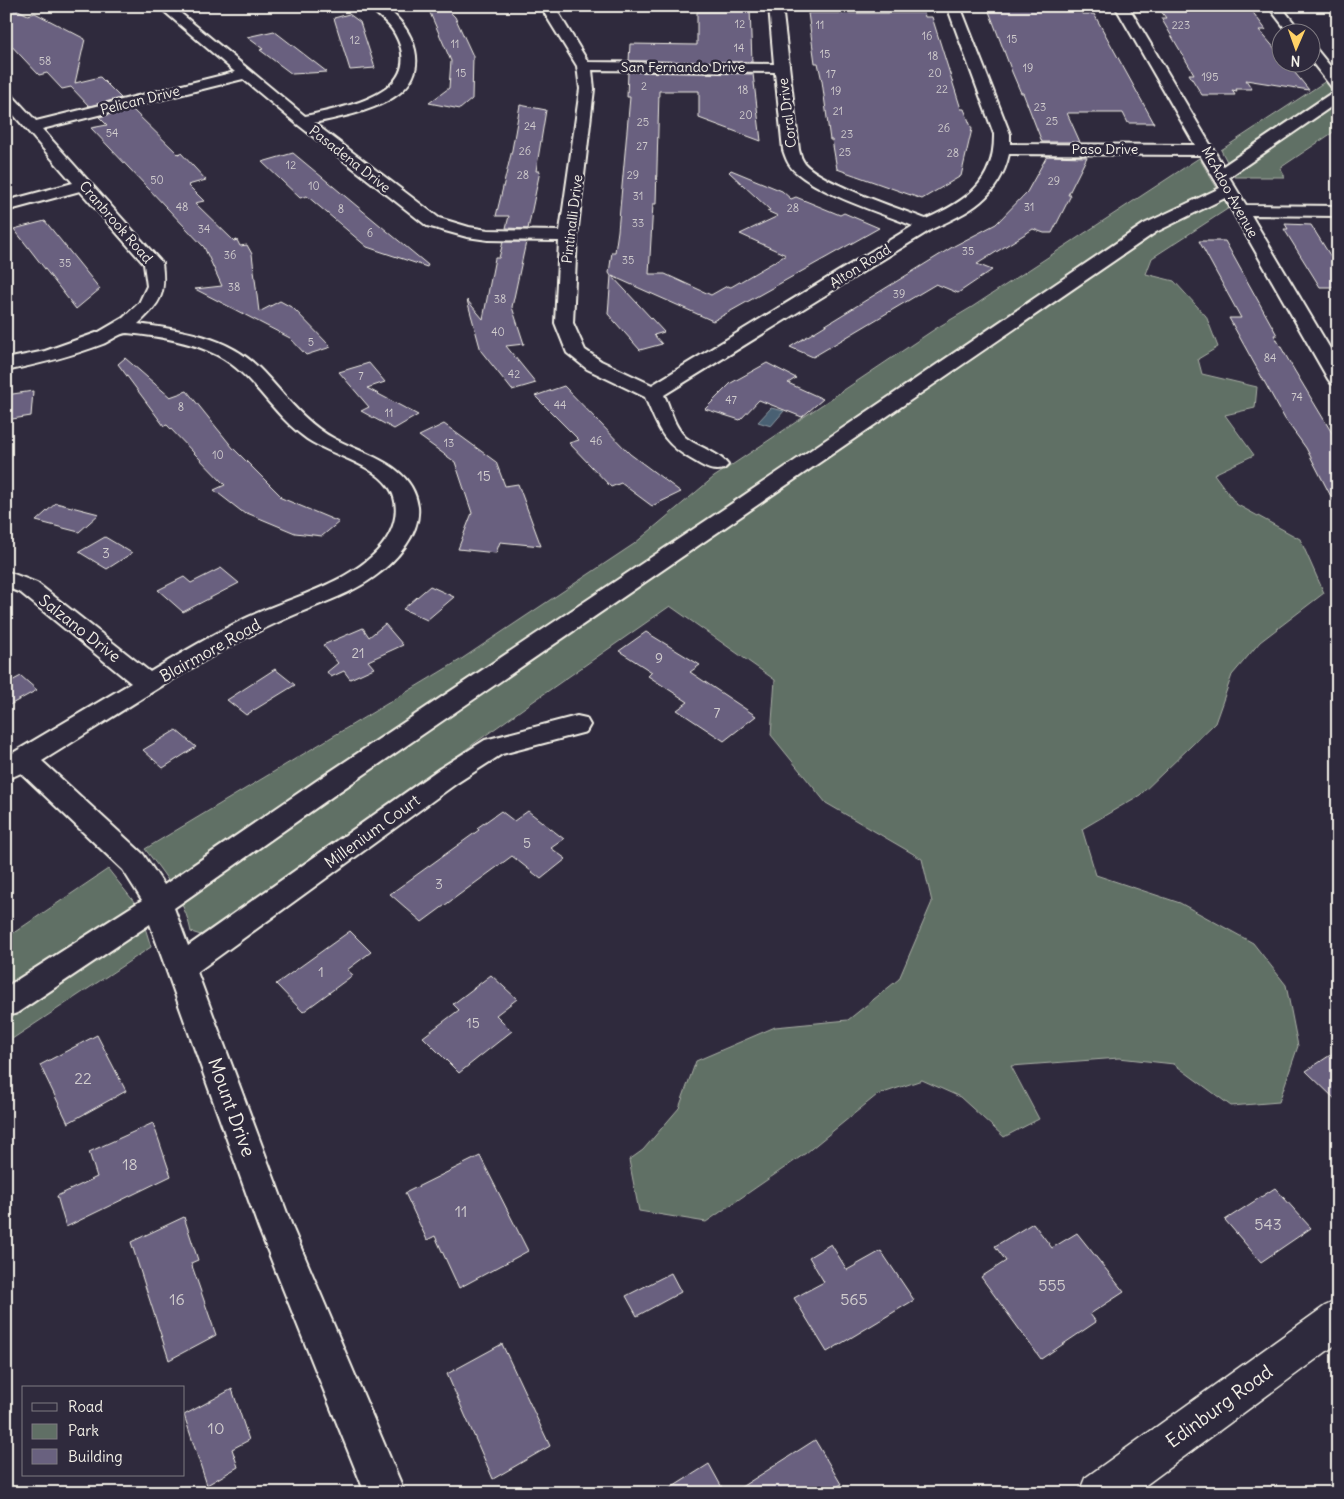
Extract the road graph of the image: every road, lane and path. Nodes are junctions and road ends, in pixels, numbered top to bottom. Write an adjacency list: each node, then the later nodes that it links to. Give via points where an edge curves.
1 (164, 6): 12 (street, Pasadena Drive)
2 (375, 6): 16 (street, via 403,34 410,60 408,76 385,96 370,103)
3 (550, 6): 9 (street, Pintinalli Drive)
4 (775, 6): 11 (street, Coral Drive)
5 (953, 6): 18 (street, via 1002,134)
6 (1120, 6): 19 (street, McAdoo Avenue)
7 (1274, 6): 8 (street)
8 (1287, 22)
9 (584, 66): 11 (street, San Fernando Drive); 26 (street, Pintinalli Drive, via 587,89 585,113)
10 (1322, 66): 13 (street)
11 (782, 68): 25 (street, Coral Drive, via 791,150 801,169 824,184)
12 (245, 74): 16 (street, Pasadena Drive); 17 (street, Pelican Drive)
13 (1338, 86)
14 (1338, 94): 20 (street)
15 (6, 97): 17 (street, Cranbrook Road)
16 (302, 121): 26 (street, Pasadena Drive, via 433,222 481,234)
17 (34, 126): 21 (street, Cranbrook Road)
18 (1003, 149): 19 (street, Paso Drive); 25 (street, Alton Road, via 991,179 977,197)
19 (1206, 150): 20 (street, McAdoo Avenue)
20 (1225, 183): 23 (street, McAdoo Avenue); 36 (street, via 1150,228)
21 (84, 185): 22 (street); 27 (street, Cranbrook Road, via 153,263 157,273 157,285 151,298)
22 (6, 206)
23 (1239, 210): 24 (street); 29 (street, McAdoo Avenue)
24 (1338, 211)
25 (926, 225): 30 (street, Alton Road)
26 (568, 236): 30 (street, Pintinalli Drive, via 563,312 564,323 577,353 594,365)
27 (121, 327): 28 (street, Cranbrook Road, via 57,355); 33 (street, Blairmore Road, via 192,339 234,358 250,369 309,433 378,466 391,477 402,490 407,506 405,525 383,558 366,572 343,586 278,612 227,638)
28 (6, 364)
29 (1338, 379)
30 (653, 393): 31 (street, via 674,437)
31 (717, 466)
32 (6, 578): 33 (street, Salzano Drive, via 29,588)
33 (149, 684): 35 (street, Blairmore Road)
34 (577, 725): 37 (street, Millenium Court, via 494,747 448,776)
35 (15, 764): 36 (street, Mount Drive, via 133,862)
36 (158, 904): 37 (street, Mount Drive); 38 (street)
37 (181, 968): 41 (street, Mount Drive, via 276,1229)
38 (6, 1004)
39 (1338, 1319): 40 (main road, Edinburg Road)
40 (1112, 1489)
41 (385, 1493)

